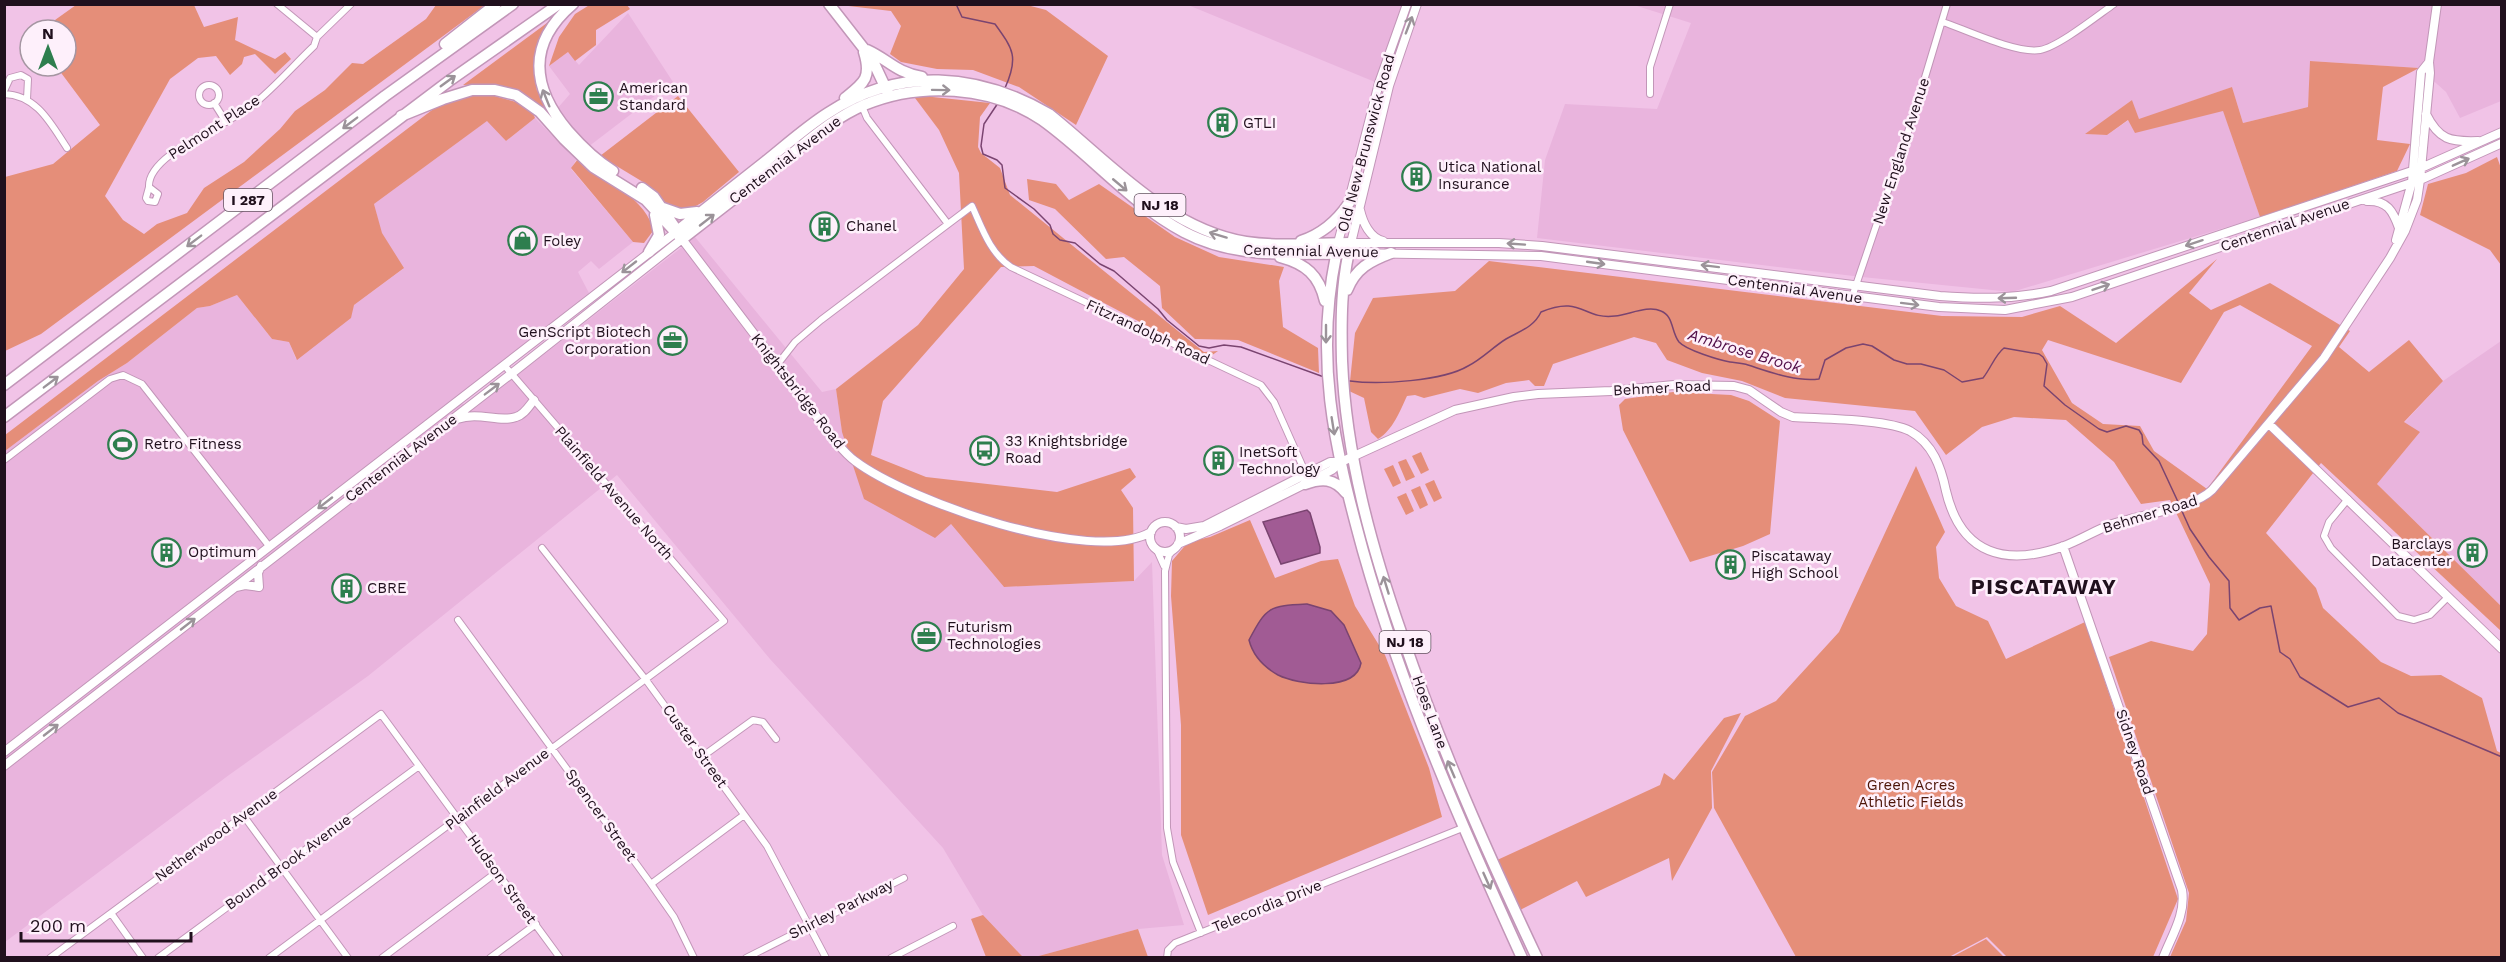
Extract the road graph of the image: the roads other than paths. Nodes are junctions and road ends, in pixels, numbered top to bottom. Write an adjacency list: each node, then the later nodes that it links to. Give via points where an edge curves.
1 (277, 4): 15 (street)
2 (351, 4): 15 (street)
3 (496, 4): 17 (highway, via 437,49)
4 (513, 4): 17 (highway, I 287)
5 (559, 4): 30 (highway, I 287, one-way to 5)
6 (573, 4): 41 (highway, one-way to 6, via 645,189 584,150 545,97 539,72 542,46 555,22)
7 (829, 4): 16 (highway)
8 (1407, 4): 40 (main road, Old New Brunswick Road, via 1379,83)
9 (1417, 4): 42 (main road, Old New Brunswick Road, one-way to 9, via 1389,86)
10 (1670, 4): 23 (street, via 1650,67)
11 (1947, 4): 14 (street, New England Avenue)
12 (2114, 4): 14 (street, via 2055,44 2039,50 2017,48)
13 (2437, 4): 18 (main road)
14 (1942, 22): 54 (street, New England Avenue)
15 (317, 36): 31 (street, Pelmont Place, via 314,46 254,105)
16 (864, 48): 19 (highway, via 897,70); 20 (highway); 29 (highway, via 866,78)
17 (434, 61): 61 (highway, I 287, one-way to 61)
18 (2429, 62): 28 (main road); 36 (main road, via 2421,72)
19 (934, 80): 20 (highway, Centennial Avenue / NJ 18); 22 (highway, Centennial Avenue / NJ 18, via 962,81)
20 (888, 91): 22 (highway, Centennial Avenue / NJ 18, one-way to 22); 27 (highway, Centennial Avenue); 29 (highway, Centennial Avenue, via 856,97)
21 (4, 92): 25 (street); 25 (street, via 10,78 21,75 28,79)
22 (994, 94): 24 (highway, Centennial Avenue / NJ 18)
23 (1650, 94)
24 (1007, 98): 47 (highway, Centennial Avenue / NJ 18, one-way to 24, via 1248,242 1196,228 1172,215 1049,114); 52 (highway, Centennial Avenue / NJ 18, one-way to 52, via 1040,119 1142,204 1185,232 1224,248)
25 (27, 99): 35 (street, via 44,114)
26 (214, 103): 31 (street)
27 (862, 106): 44 (street, via 867,118); 46 (highway, Centennial Avenue, one-way to 27, via 819,132)
28 (2425, 111): 33 (main road, via 2441,136); 36 (main road)
29 (829, 112): 43 (highway, Centennial Avenue)
30 (401, 116): 41 (highway, via 472,90 516,95 540,112 593,167); 63 (highway, I 287, one-way to 30)
31 (226, 122): 38 (street, Pelmont Place, via 165,159 153,171)
32 (2502, 132): 33 (main road, Centennial Avenue)
33 (2482, 141): 36 (main road, Centennial Avenue)
34 (2502, 143): 37 (main road, Centennial Avenue, one-way to 34)
35 (67, 148)
36 (2417, 169): 37 (main road); 54 (main road, Centennial Avenue, one-way to 54, via 2020,298 1940,296)
37 (2416, 181): 39 (main road, Centennial Avenue); 45 (main road); 53 (main road, via 2411,217)
38 (149, 188)
39 (2358, 201): 45 (main road, via 2378,200 2387,205); 55 (main road, Centennial Avenue, one-way to 39, via 1972,310 2039,305)
40 (1349, 203): 47 (highway, via 1339,219); 48 (main road, Old New Brunswick Road)
41 (657, 207): 43 (highway, via 680,214); 46 (highway, via 673,222); 51 (highway, via 658,238)
42 (1359, 209): 49 (main road, Old New Brunswick Road); 50 (main road, via 1369,231)
43 (701, 212): 46 (highway, Centennial Avenue)
44 (948, 224): 59 (street, via 821,320 795,342); 69 (street, Fitzrandolph Road, via 972,206 992,249 1011,267 1261,385 1274,402)
45 (2399, 230): 53 (main road)
46 (679, 236): 51 (main road, Centennial Avenue); 59 (main road, Knightsbridge Road); 60 (main road, Centennial Avenue)
47 (1295, 244): 48 (highway, Centennial Avenue / NJ 18)
48 (1337, 248): 49 (highway, Centennial Avenue / NJ 18); 52 (highway, Centennial Avenue); 57 (highway, Old New Brunswick Road)
49 (1350, 248): 50 (main road, Centennial Avenue); 56 (highway, Old New Brunswick Road / NJ 18)
50 (1392, 248): 54 (main road, Centennial Avenue, one-way to 50, via 1542,246 1499,243); 55 (main road, Centennial Avenue, one-way to 55, via 1541,256); 56 (highway, via 1361,267)
51 (649, 252): 58 (main road, Centennial Avenue, one-way to 58)
52 (1269, 253): 57 (highway, NJ 18, via 1305,266 1319,283)
53 (2390, 258): 65 (main road, Behmer Road, via 2324,358)
54 (1856, 285): 55 (street, New England Avenue)
55 (1852, 297)
56 (1343, 298): 66 (highway, Old New Brunswick Road / NJ 18, via 1342,364)
57 (1326, 307): 68 (highway, Old New Brunswick Road / NJ 18, one-way to 68, via 1328,390)
58 (504, 365): 60 (street, Plainfield Avenue North); 75 (main road, Centennial Avenue, one-way to 75)
59 (777, 365): 74 (main road, Knightsbridge Road, via 843,450 874,473 943,505 1042,536 1088,542)
60 (511, 374): 62 (street, Plainfield Avenue North); 64 (main road, Centennial Avenue, one-way to 60)
61 (4, 385)
62 (534, 400): 64 (main road, via 516,417 477,414); 85 (street, Plainfield Avenue North)
63 (4, 417)
64 (451, 421): 80 (main road, Centennial Avenue)
65 (2269, 424): 71 (main road); 77 (main road, Behmer Road, via 2208,495 2126,519)
66 (1352, 456): 68 (main road, Behmer Road); 77 (main road, Behmer Road, via 1440,416 1514,397 1674,385 1734,386 1749,390 1793,417 1886,425 1910,432 1933,452 1951,512 1968,538 1983,548 2028,555); 98 (highway, Hoes Lane / NJ 18, one-way to 66, via 1426,705 1387,591)
67 (4, 460): 75 (street, via 110,380 123,375 142,384)
68 (1341, 462): 69 (main road, via 1330,462); 70 (highway, Hoes Lane / NJ 18)
69 (1305, 479): 70 (highway, via 1330,480); 72 (main road, via 1204,526); 76 (main road)
70 (1349, 499): 99 (highway, Hoes Lane / NJ 18, via 1391,644)
71 (2348, 500): 83 (main road); 83 (street, via 2329,522 2324,536 2331,548 2398,616 2414,620 2430,615)
72 (1176, 527): 73 (main road, via 1160,523); 76 (main road, via 1180,535)
73 (1151, 532): 74 (main road, Knightsbridge Road); 78 (main road)
74 (1129, 540): 78 (main road, Knightsbridge Road)
75 (269, 546): 91 (main road, Centennial Avenue)
76 (1177, 546): 78 (main road, via 1163,551); 81 (street, Telecordia Drive)
77 (2063, 546): 125 (main road, Sidney Road, via 2182,890 2182,913)
78 (1154, 547): 81 (street, Telecordia Drive, via 1161,555)
79 (542, 548): 87 (street, Custer Street)
80 (262, 566): 82 (main road, Centennial Avenue); 82 (main road, via 259,587)
81 (1165, 571): 109 (street, Telecordia Drive, via 1167,837)
82 (236, 587): 93 (main road, Centennial Avenue, one-way to 82)
83 (2447, 598): 86 (main road)
84 (458, 620): 90 (street, Spencer Street)
85 (724, 621): 87 (street, Plainfield Avenue)
86 (2502, 649)
87 (646, 680): 90 (street, Plainfield Avenue); 92 (street, Custer Street)
88 (381, 714): 94 (street, Hudson Street); 95 (street, Netherwood Avenue)
89 (776, 739): 92 (street, via 763,722 753,720)
90 (552, 747): 97 (street, Plainfield Avenue); 103 (street, Spencer Street)
91 (4, 752)
92 (704, 756): 96 (street, Custer Street)
93 (4, 766)
94 (419, 766): 97 (street, Hudson Street); 100 (street, Bound Brook Avenue)
95 (243, 815): 100 (street); 104 (street, Netherwood Avenue)
96 (744, 815): 103 (street); 107 (street, Custer Street, via 767,846)
97 (458, 819): 101 (street, Hudson Street); 105 (street, Plainfield Avenue)
98 (1474, 823): 99 (street, Telecordia Drive); 124 (highway, Hoes Lane / NJ 18)
99 (1463, 827): 109 (street, Telecordia Drive); 123 (highway, Hoes Lane / NJ 18, one-way to 123)
100 (281, 867): 105 (street); 112 (street, Bound Brook Avenue)
101 (497, 872): 106 (street, Hudson Street); 115 (street)
102 (904, 878): 107 (street, Shirley Parkway)
103 (651, 884): 118 (street, Spencer Street, via 674,917)
104 (111, 913): 110 (street, Netherwood Avenue); 111 (street)
105 (320, 920): 113 (street, Plainfield Avenue); 114 (street)
106 (536, 924): 116 (street); 117 (street, Hudson Street)
107 (810, 925): 119 (street, Shirley Parkway); 120 (street, Custer Street)
108 (953, 926): 121 (street)
109 (1201, 933): 122 (street, via 1175,943)
110 (50, 957)
111 (143, 957)
112 (158, 957)
113 (269, 957)
114 (348, 957)
115 (382, 957)
116 (490, 957)
117 (560, 957)
118 (694, 957)
119 (746, 957)
120 (826, 957)
121 (891, 957)
122 (1167, 957)
123 (1522, 957)
124 (1537, 957)
125 (2163, 957)

